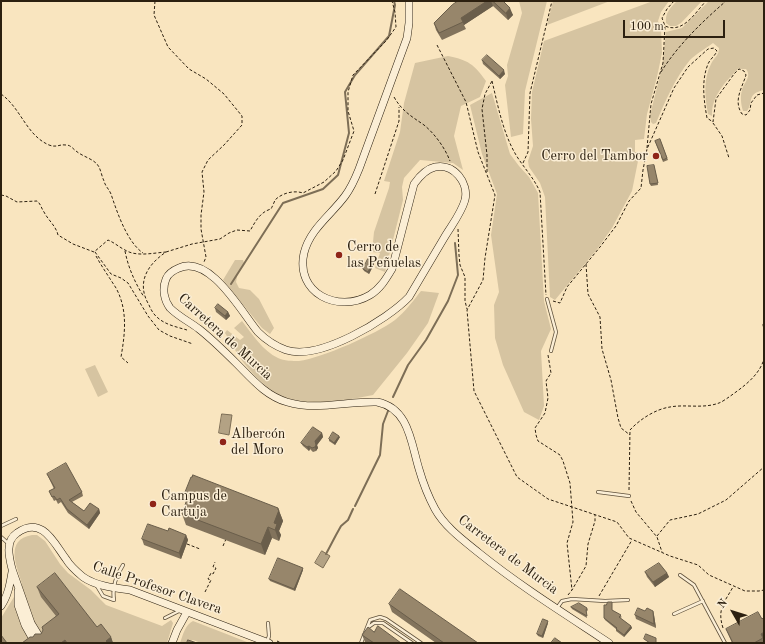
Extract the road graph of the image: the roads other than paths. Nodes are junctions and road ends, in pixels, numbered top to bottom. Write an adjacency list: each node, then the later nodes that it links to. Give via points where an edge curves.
1 (409, 1): 18 (main road, Carretera de Murcia, via 410,23 407,38 354,182 314,231 304,254 303,265 312,289 323,298 344,303 364,298 379,288 392,269 414,184 428,170 440,167 450,169 464,184 464,201 409,297 400,307 360,332 320,349 300,352 288,350 268,341 222,286 202,268 183,266 174,270 166,278 165,298 181,317 198,328 276,398 295,404 316,406 377,402 396,410 410,432 429,499 442,521 486,559)
2 (547, 300): 3 (lane, via 556,332)
3 (551, 351)
4 (598, 492): 5 (lane)
5 (629, 496)
6 (16, 519): 7 (lane)
7 (1, 526)
8 (1, 537): 9 (lane)
9 (9, 545): 11 (main road); 13 (main road, Calle Profesor Clavera, via 16,533 22,530 37,528 44,531 51,536 72,567)
10 (123, 565): 14 (lane)
11 (12, 569): 17 (main road, via 10,585); 24 (main road)
12 (680, 575): 16 (lane, via 694,585)
13 (96, 584): 14 (main road, Calle Profesor Clavera); 14 (lane, via 103,596 114,600)
14 (113, 588): 19 (main road, Calle Profesor Clavera, via 130,590)
15 (628, 600): 18 (lane, via 572,599 562,601)
16 (703, 601): 20 (lane); 31 (lane)
17 (1, 606)
18 (556, 608): 30 (main road, Carretera de Murcia)
19 (184, 611): 21 (lane); 25 (main road); 26 (main road, Calle Profesor Clavera)
20 (674, 614)
21 (165, 618)
22 (268, 623): 26 (lane)
23 (366, 628): 27 (lane); 28 (lane, via 374,623 383,623); 29 (lane, via 370,620 380,617)
24 (39, 642)
25 (172, 643)
26 (268, 643)
27 (361, 643)
28 (412, 643)
29 (421, 643)
30 (609, 643)
31 (725, 643)

